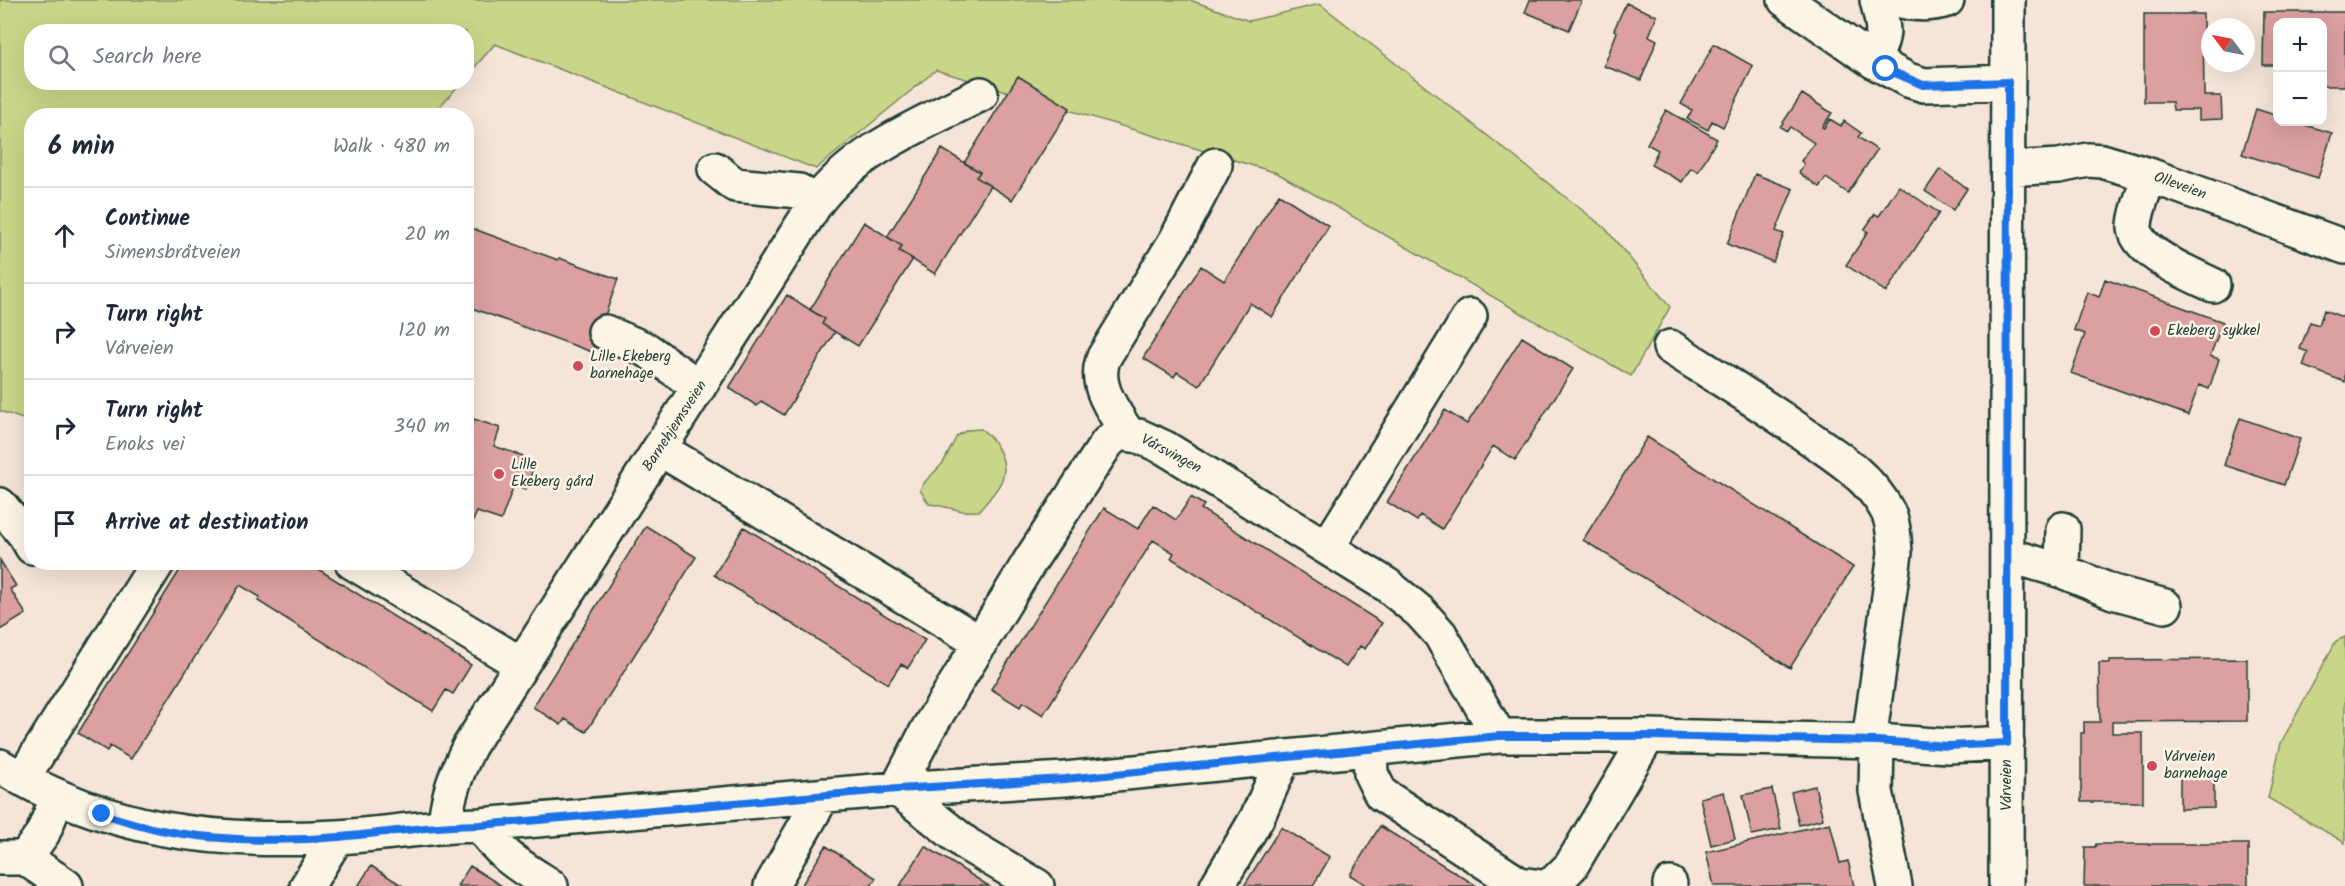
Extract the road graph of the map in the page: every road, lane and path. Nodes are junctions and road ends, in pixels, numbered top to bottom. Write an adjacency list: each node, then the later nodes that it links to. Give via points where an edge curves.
1 (1785, 0): 6 (street)
2 (1877, 0): 6 (street, via 1884,39)
3 (1899, 0): 4 (street, via 1934,4)
4 (1947, 0)
5 (2008, 0): 7 (street, Vårveien)
6 (1873, 61): 7 (street, via 1923,85)
7 (2008, 82): 11 (street, Vårveien)
8 (981, 94): 13 (street, Barnehjemsveien, via 878,148)
9 (1215, 165): 20 (street, via 1175,242 1099,369 1109,404)
10 (715, 169): 13 (street, via 735,185)
11 (2008, 169): 12 (street, Olleveien, via 2088,160); 26 (street, Vårveien)
12 (2149, 175): 14 (street, Olleveien); 15 (street, via 2134,227 2142,244 2179,269)
13 (824, 193): 19 (street, Barnehjemsveien)
14 (2345, 247)
15 (2213, 285)
16 (1470, 316): 25 (street)
17 (605, 332): 19 (street, via 647,351)
18 (1670, 347): 35 (street, via 1843,460 1863,478 1887,511 1894,530 1895,553)
19 (699, 387): 21 (street, Barnehjemsveien)
20 (1128, 434): 25 (street, Vårsvingen, via 1166,448); 31 (street, Vårsvingen, via 1118,433 1107,443)
21 (660, 449): 31 (street); 32 (street, Barnehjemsveien)
22 (0, 505): 24 (street)
23 (2063, 529): 29 (street)
24 (24, 534)
25 (1327, 548): 33 (street, Vårsvingen, via 1387,585 1420,612 1440,634)
26 (2008, 555): 29 (street); 36 (street, Vårveien)
27 (152, 570): 39 (street)
28 (365, 570): 32 (street)
29 (2062, 571): 30 (street, via 2114,592)
30 (2165, 606)
31 (981, 643): 40 (street, Vårsvingen, via 928,729)
32 (521, 664): 43 (street, Barnehjemsveien, via 469,747 456,775)
33 (1499, 736): 34 (street); 37 (street)
34 (1648, 736): 35 (street); 54 (street, via 1571,866)
35 (1873, 741): 36 (street, via 1948,746); 55 (street, via 1876,791)
36 (2007, 743): 56 (street, Vårveien)
37 (1370, 749): 38 (street); 53 (street, via 1371,774 1381,794 1519,884)
38 (1284, 758): 40 (street, via 1065,779); 52 (street, via 1257,818)
39 (11, 772): 42 (street)
40 (897, 789): 41 (street); 51 (street, via 968,844)
41 (823, 795): 44 (street); 50 (street)
42 (58, 796): 45 (street, via 102,814 157,829 253,839); 46 (street, via 43,832)
43 (445, 825): 44 (street); 45 (street)
44 (480, 825): 49 (street, via 510,860)
45 (337, 837): 48 (street)
46 (13, 858): 47 (street)
47 (66, 886)
48 (307, 886)
49 (551, 886)
50 (771, 886)
51 (1036, 886)
52 (1217, 886)
53 (1535, 886)
54 (1547, 886)
55 (1895, 886)
56 (2006, 886)

